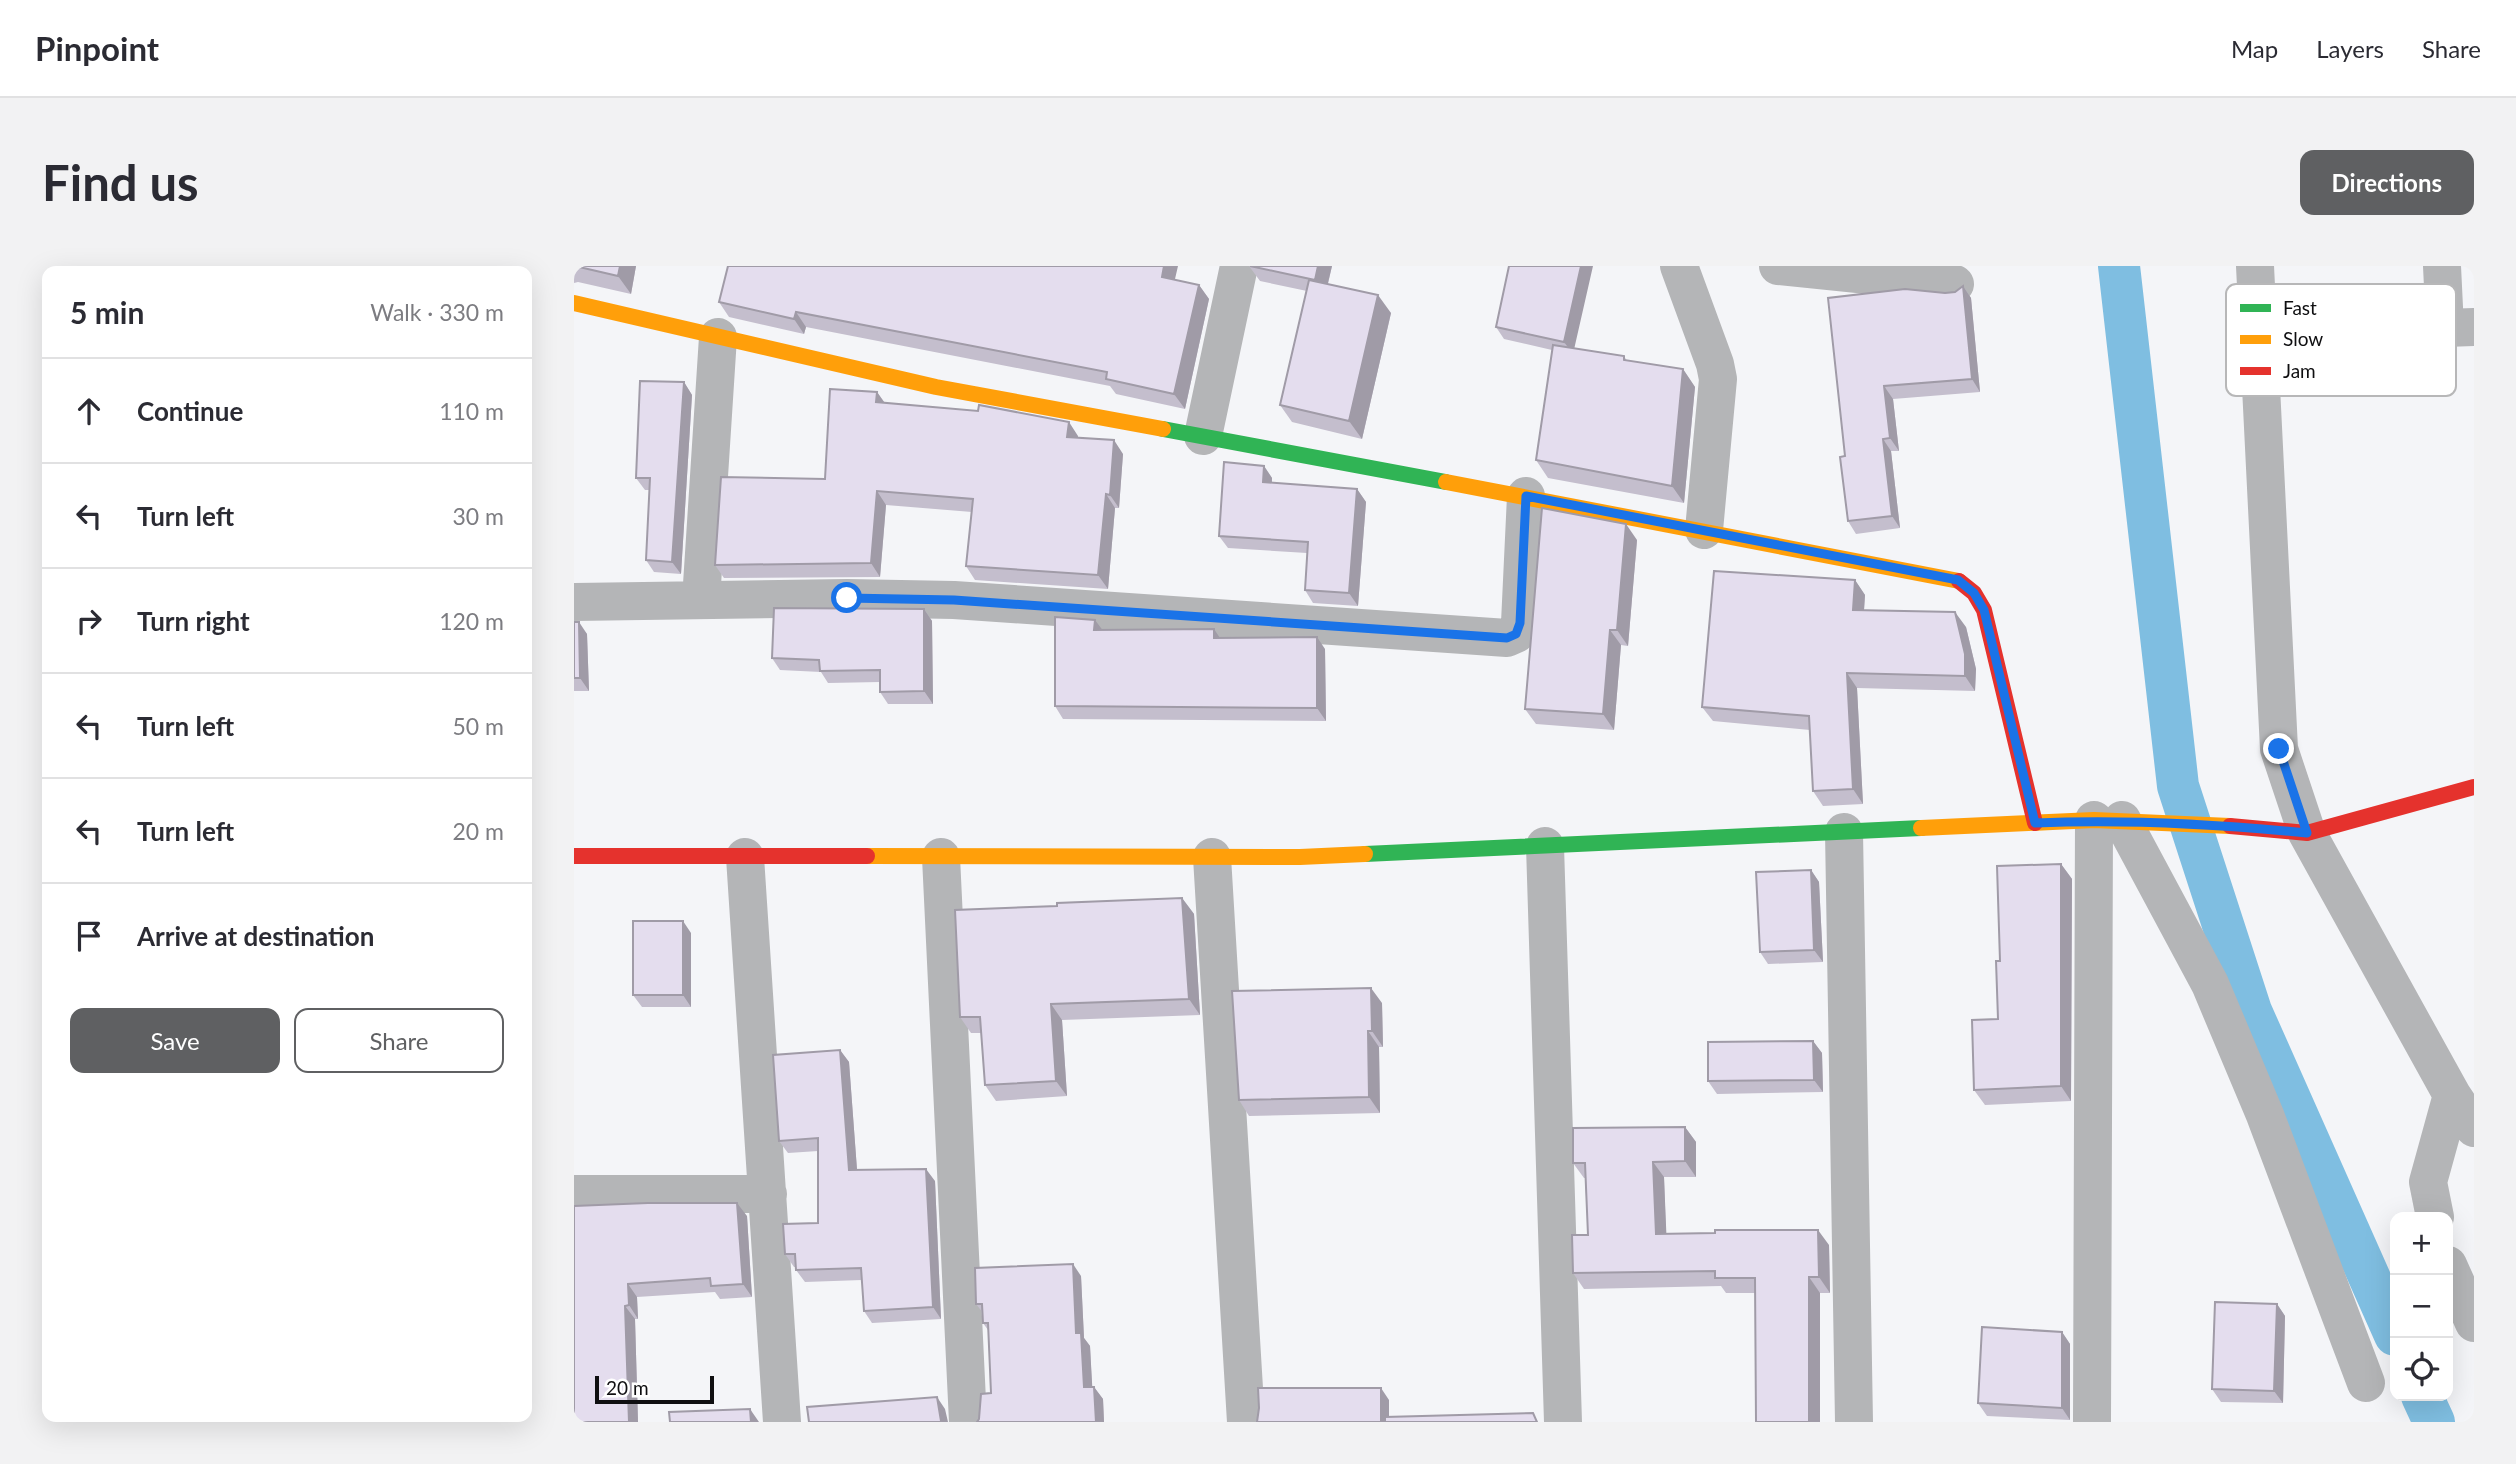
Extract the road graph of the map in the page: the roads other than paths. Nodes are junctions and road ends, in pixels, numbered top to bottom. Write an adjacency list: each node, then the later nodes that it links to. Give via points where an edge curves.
1 (1239, 266): 12 (street)
2 (1679, 266): 14 (street, via 1718,379)
3 (1778, 266): 6 (street)
4 (2255, 266): 7 (street)
5 (2442, 266): 8 (street)
6 (1955, 284)
7 (2256, 284)
8 (2447, 284)
9 (574, 303): 10 (street)
10 (718, 337): 12 (street, via 936,387); 15 (street)
11 (2260, 396): 21 (street, via 2279,749)
12 (1203, 436): 13 (street)
13 (1526, 496): 14 (street); 15 (street, via 1520,623 1516,634 1507,638 954,600)
14 (1704, 530): 19 (street, via 1958,580 1974,593 1984,610)
15 (701, 600): 16 (street)
16 (574, 602)
17 (2474, 788): 21 (street)
18 (2122, 821): 19 (street); 21 (street); 34 (street, via 2210,984 2265,1115); 40 (street)
19 (2035, 823): 20 (street)
20 (1844, 832): 22 (street); 39 (street)
21 (2307, 833): 27 (street)
22 (1545, 846): 26 (street); 38 (street)
23 (574, 856): 24 (street)
24 (745, 857): 25 (street); 30 (street)
25 (941, 857): 26 (street); 36 (street)
26 (1212, 857): 37 (street)
27 (2452, 1095): 28 (street); 31 (street, via 2428,1182)
28 (2474, 1129)
29 (574, 1194): 30 (street)
30 (768, 1194): 35 (street)
31 (2434, 1212)
32 (2452, 1275): 33 (street)
33 (2474, 1323)
34 (2366, 1383)
35 (782, 1422)
36 (968, 1422)
37 (1246, 1422)
38 (1563, 1422)
39 (1854, 1422)
40 (2092, 1422)

